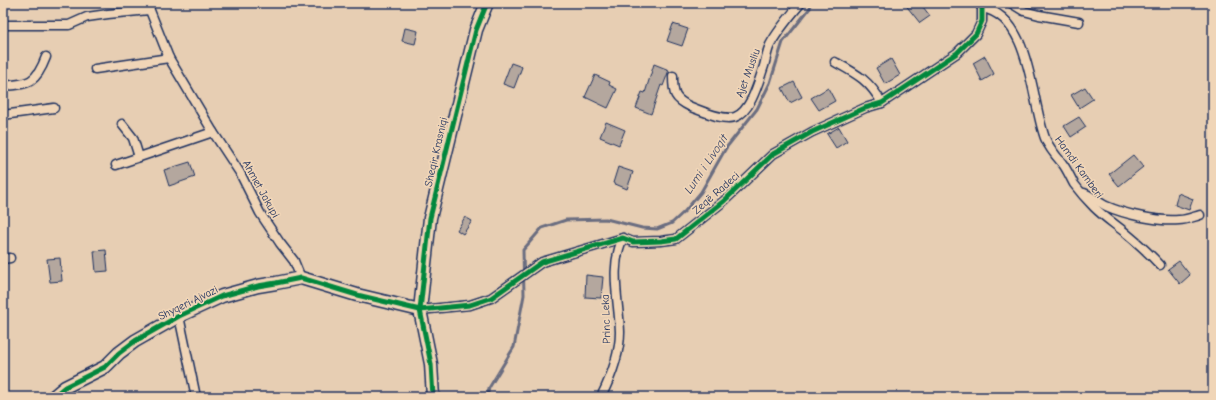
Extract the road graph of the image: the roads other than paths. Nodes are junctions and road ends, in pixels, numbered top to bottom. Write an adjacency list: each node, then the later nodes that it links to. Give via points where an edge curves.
1 (487, 3): 26 (street, Sheqir Krasniqi, via 476,30 430,218)
2 (800, 3): 12 (street, Ajet Musliu, via 770,46 758,85 747,109 735,117 724,118 683,103 675,96)
3 (1011, 3): 6 (street, via 1024,11)
4 (981, 5): 14 (street, Zeqë Radeci, via 982,21 976,34 957,53); 21 (street, Hamdi Kamberi, via 1004,19 1014,32 1026,58 1045,140)
5 (148, 6): 7 (street, via 87,17 69,25); 9 (street, Ahmet Jakupi)
6 (1079, 22)
7 (3, 26)
8 (46, 57): 13 (street, via 41,70 31,81)
9 (169, 58): 11 (street); 18 (street, Ahmet Jakupi)
10 (835, 62): 14 (street, via 864,79)
11 (95, 69)
12 (673, 76)
13 (3, 86)
14 (882, 103): 23 (street, Zeqë Radeci, via 812,132 773,154 724,201 676,238 633,242)
15 (54, 108): 16 (street)
16 (3, 116)
17 (122, 124): 19 (street, via 134,138)
18 (213, 132): 19 (street); 25 (street, Ahmet Jakupi, via 240,173 260,213 294,261)
19 (139, 157): 20 (street)
20 (116, 165)
21 (1081, 193): 22 (street, via 1105,206 1164,221); 24 (street, Hamdi Kamberi)
22 (1200, 215)
23 (623, 238): 26 (street, Zeqë Radeci, via 542,262 491,298 470,305); 31 (street, Princ Leka, via 619,246 615,273 620,333 617,359)
24 (1160, 265)
25 (300, 278): 26 (street); 27 (street, Shyqeri Ajvazi, via 222,296)
26 (420, 310): 30 (street, Sheqir Krasniqi, via 432,364)
27 (179, 316): 28 (street, Shyqeri Ajvazi, via 119,353 105,367 65,387); 29 (street, Shyqeri Ajvazi)
28 (53, 397)
29 (196, 397)
30 (433, 397)
31 (601, 397)

